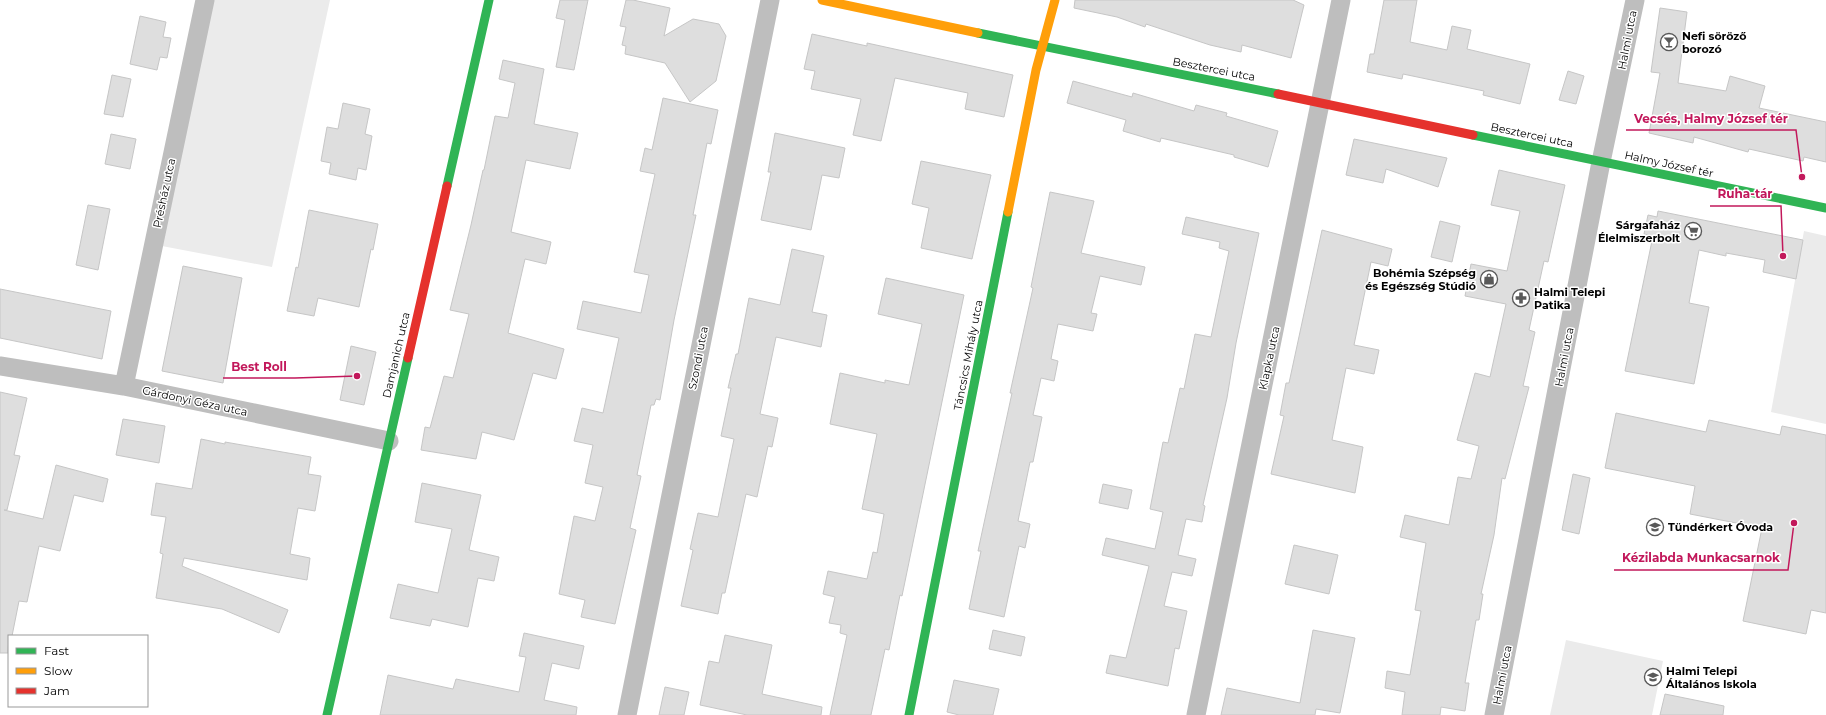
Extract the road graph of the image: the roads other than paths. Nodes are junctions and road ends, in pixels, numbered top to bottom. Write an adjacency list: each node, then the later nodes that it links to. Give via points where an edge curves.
1 (205, 0): 13 (street, Présház utca)
2 (489, 0): 14 (street, Damjanich utca)
3 (770, 0): 16 (street, Szondi utca)
4 (822, 0): 8 (street, Besztercei utca)
5 (1054, 0): 8 (street, Táncsics Mihály utca, via 1051,19)
6 (1341, 0): 9 (street, Klapka utca)
7 (1635, 0): 10 (street, Halmi utca)
8 (1041, 47): 9 (street, Besztercei utca); 17 (street, Táncsics Mihály utca)
9 (1319, 102): 10 (street, Besztercei utca); 18 (street, Klapka utca)
10 (1601, 162): 11 (street, Halmy József tér); 19 (street, Halmi utca)
11 (1826, 208)
12 (0, 366): 13 (street, Gárdonyi Géza utca)
13 (124, 386): 14 (street, Gárdonyi Géza utca)
14 (389, 441): 15 (street, Damjanich utca)
15 (327, 715)
16 (627, 715)
17 (909, 715)
18 (1196, 715)
19 (1494, 715)

